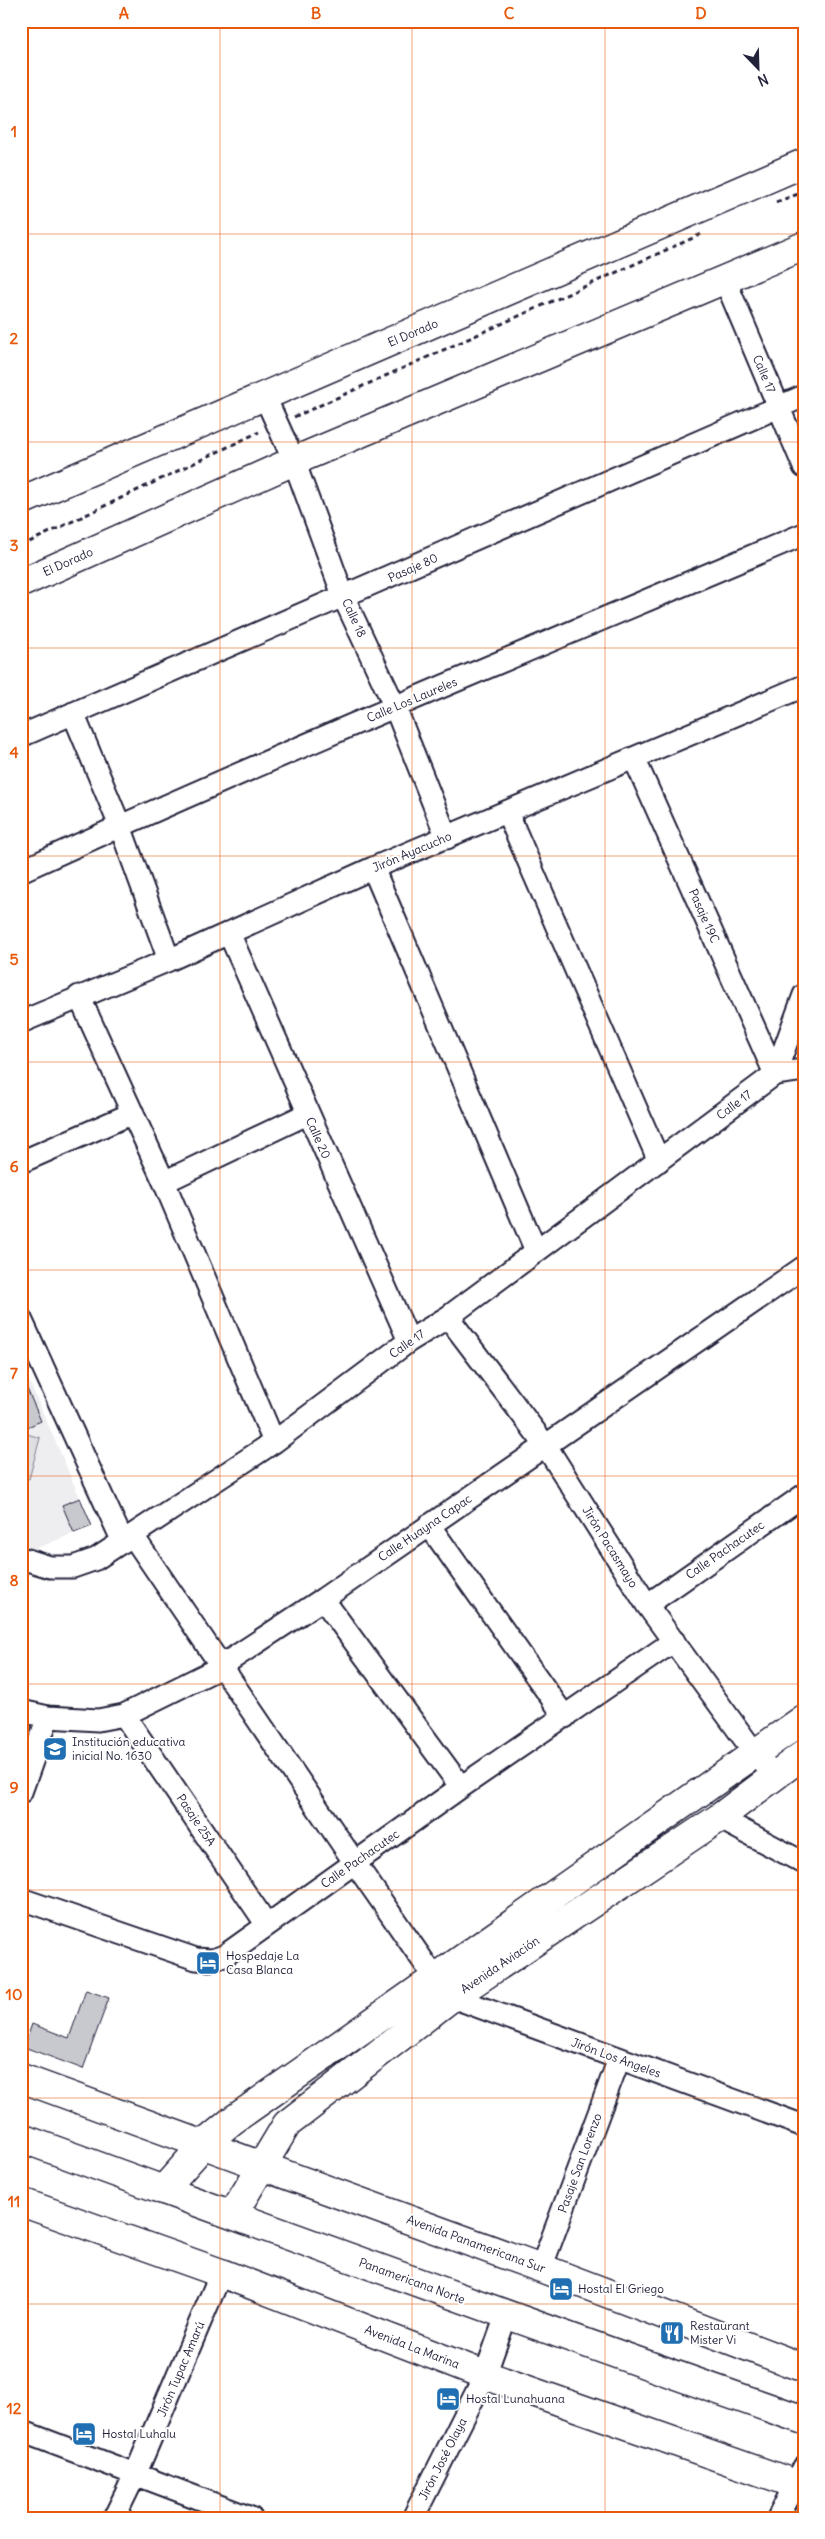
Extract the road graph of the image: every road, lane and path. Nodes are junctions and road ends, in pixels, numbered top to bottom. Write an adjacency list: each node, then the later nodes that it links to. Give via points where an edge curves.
1 (804, 163): 8 (main road, El Dorado)
2 (804, 192): 3 (path)
3 (775, 203)
4 (706, 232): 10 (path)
5 (804, 246): 6 (main road, El Dorado)
6 (725, 280): 9 (street, Calle 17); 11 (main road, El Dorado)
7 (804, 396): 9 (street, Pasaje 80)
8 (265, 397): 10 (street, Calle 18); 13 (main road, El Dorado)
9 (778, 408): 12 (street, Calle 17); 17 (street, Pasaje 80)
10 (277, 425): 11 (street, Calle 18); 15 (path)
11 (294, 461): 16 (main road, El Dorado); 17 (street, Calle 18)
12 (804, 467)
13 (21, 500)
14 (804, 534): 19 (street, Calle Los Laureles)
15 (21, 546)
16 (23, 586)
17 (344, 598): 19 (street, Calle 18); 20 (street, Pasaje 80)
18 (804, 686): 22 (street, Jirón Ayacucho)
19 (395, 707): 24 (street, Calle Los Laureles); 25 (street, Calle 18)
20 (73, 713): 21 (street, Pasaje 80); 24 (street)
21 (21, 736)
22 (634, 758): 23 (street, Jirón Ayacucho); 34 (street, Pasaje 19C)
23 (508, 812): 25 (street, Jirón Ayacucho); 37 (street)
24 (120, 826): 27 (street, Calle Los Laureles); 29 (street)
25 (447, 838): 26 (street, Jirón Ayacucho)
26 (373, 868): 28 (street, Jirón Ayacucho); 40 (street)
27 (21, 871)
28 (229, 933): 29 (street, Jirón Ayacucho); 36 (street, Calle 20)
29 (169, 960): 31 (street, Jirón Ayacucho)
30 (804, 995): 34 (street)
31 (79, 996): 32 (street, Jirón Ayacucho); 35 (street)
32 (21, 1022)
33 (804, 1070): 34 (street)
34 (775, 1074): 37 (street, Calle 17)
35 (132, 1112): 38 (street); 39 (street)
36 (307, 1114): 39 (street); 44 (street, Calle 20)
37 (659, 1161): 40 (street, Calle 17)
38 (21, 1162)
39 (164, 1182): 45 (street)
40 (536, 1251): 42 (street, Calle 17)
41 (804, 1267): 46 (street, Calle Huayna Capac)
42 (448, 1317): 44 (street, Calle 17); 46 (street, Jirón Pacasmayo)
43 (21, 1319): 49 (street)
44 (409, 1341): 45 (street, Calle 17)
45 (274, 1442): 49 (street, Calle 17)
46 (546, 1446): 48 (street, Calle Huayna Capac); 52 (street, Jirón Pacasmayo)
47 (804, 1496): 52 (street, Calle Pachacutec)
48 (429, 1525): 51 (street, Calle Huayna Capac); 58 (street)
49 (128, 1539): 50 (street, Calle 17, via 96,1559 73,1567 50,1567); 54 (street)
50 (21, 1558)
51 (323, 1599): 54 (street, Calle Huayna Capac); 63 (street)
52 (647, 1605): 53 (street, Jirón Pacasmayo)
53 (674, 1642): 58 (street, Calle Pachacutec); 60 (street, Jirón Pacasmayo)
54 (221, 1665): 56 (street, Calle Huayna Capac, via 182,1688); 66 (street)
55 (21, 1711): 57 (street, Calle Huayna Capac)
56 (124, 1715): 57 (street, Calle Huayna Capac, via 98,1720); 69 (street, Pasaje 25A)
57 (48, 1717): 64 (street)
58 (565, 1717): 63 (street, Calle Pachacutec)
59 (804, 1719): 60 (main road, Avenida Aviación)
60 (754, 1752): 62 (street, Jirón Pacasmayo); 70 (main road, Avenida Aviación)
61 (804, 1754): 62 (main road, Avenida Aviación)
62 (774, 1775): 65 (main road, Avenida Aviación)
63 (461, 1787): 66 (street, Calle Pachacutec)
64 (21, 1792)
65 (719, 1818): 67 (street); 70 (main road, Avenida Aviación)
66 (354, 1863): 69 (street, Calle Pachacutec); 70 (street)
67 (804, 1863)
68 (21, 1899): 69 (street, Calle Pachacutec, via 196,1959 212,1960 224,1956)
69 (268, 1925)
70 (443, 1988): 71 (street, Jirón Los Angeles); 75 (main road, Avenida Aviación, via 241,2114); 76 (main road, Avenida Aviación, via 287,2124)
71 (619, 2059): 73 (street, Jirón Los Angeles); 80 (street, Pasaje San Lorenzo)
72 (21, 2078): 75 (main road, Avenida Panamericana Sur)
73 (804, 2126)
74 (21, 2138): 77 (main road, Panamericana Norte)
75 (204, 2144): 76 (main road, Avenida Panamericana Sur); 77 (main road, Avenida Aviación)
76 (261, 2167): 79 (main road, Avenida Aviación); 80 (main road, Avenida Panamericana Sur)
77 (163, 2190): 79 (main road, Panamericana Norte)
78 (21, 2202): 81 (main road, Avenida La Marina)
79 (233, 2214): 82 (main road, Panamericana Norte)
80 (541, 2268): 83 (main road, Avenida Panamericana Sur)
81 (221, 2274): 84 (main road, Avenida La Marina); 87 (street, Jirón Tupac Amarú)
82 (506, 2316): 84 (street, Jirón José Olaya); 85 (main road, Panamericana Norte)
83 (804, 2368)
84 (485, 2375): 88 (main road, Avenida La Marina); 91 (street, Jirón José Olaya)
85 (804, 2420)
86 (21, 2431): 87 (street)
87 (135, 2475): 89 (street, Jirón Tupac Amarú); 90 (street)
88 (801, 2479): 92 (street)
89 (114, 2518)
90 (251, 2518)
91 (413, 2518)
92 (778, 2518)

